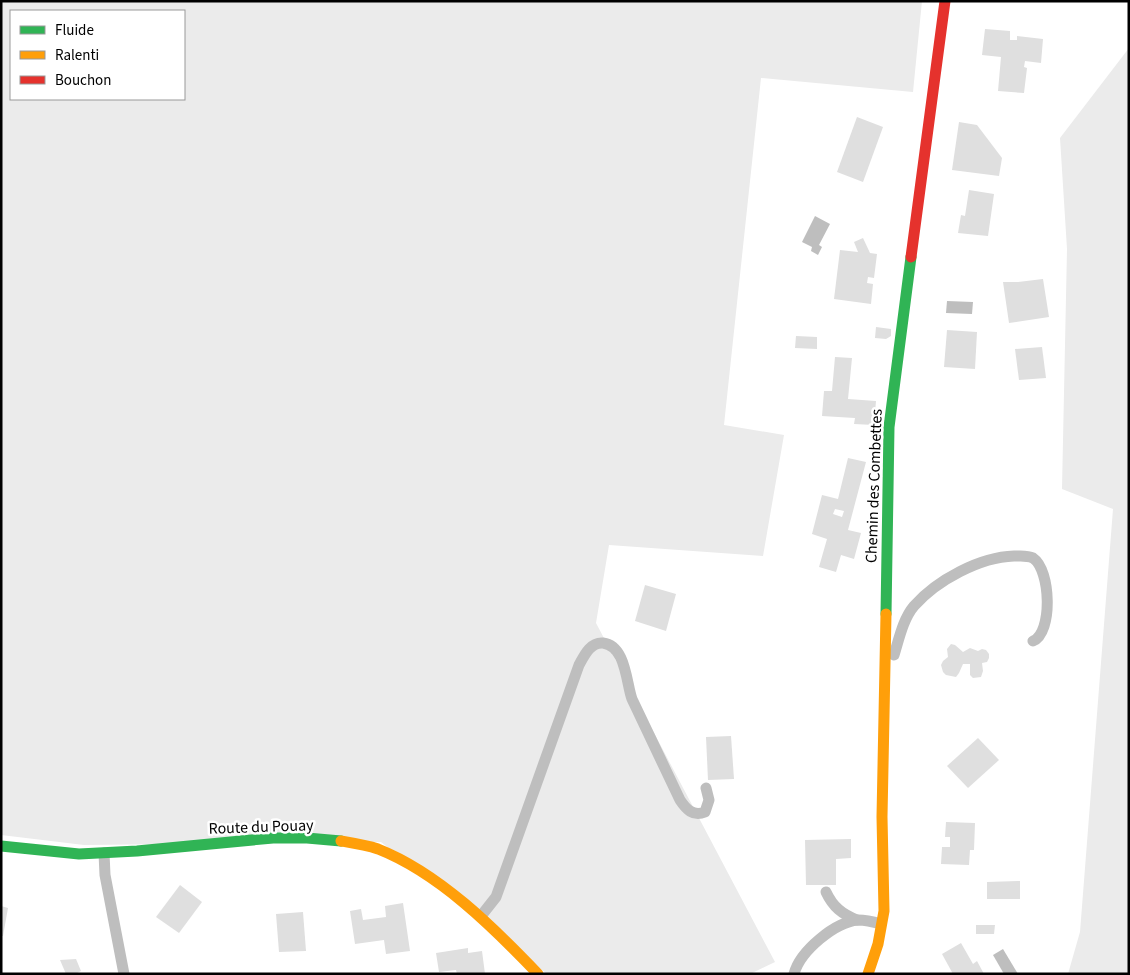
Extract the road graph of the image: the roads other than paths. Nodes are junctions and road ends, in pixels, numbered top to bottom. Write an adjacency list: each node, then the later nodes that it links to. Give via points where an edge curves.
1 (945, 1): 3 (street, Chemin des Combettes, via 890,427)
2 (1033, 641): 3 (lane, via 1040,636 1045,620 1048,590 1034,559 1025,555 1008,556 966,568 913,607 889,669)
3 (884, 669): 10 (street, Chemin des Combettes)
4 (706, 788): 8 (lane, via 709,800 705,812 693,813 686,808 632,699 618,652 613,646 597,643 588,650 579,665 496,897)
5 (1, 846): 6 (street, Route du Pouay, via 79,854)
6 (104, 853): 8 (street, Route du Pouay, via 276,838 339,840 372,848 407,863); 11 (lane, via 105,876)
7 (826, 892): 9 (lane, via 841,913)
8 (481, 916): 12 (street, Route du Pouay)
9 (857, 920): 10 (lane); 13 (lane, via 827,934 800,960)
10 (882, 924): 14 (street, Chemin des Combettes)
11 (124, 974)
12 (538, 974)
13 (794, 974)
14 (868, 974)

